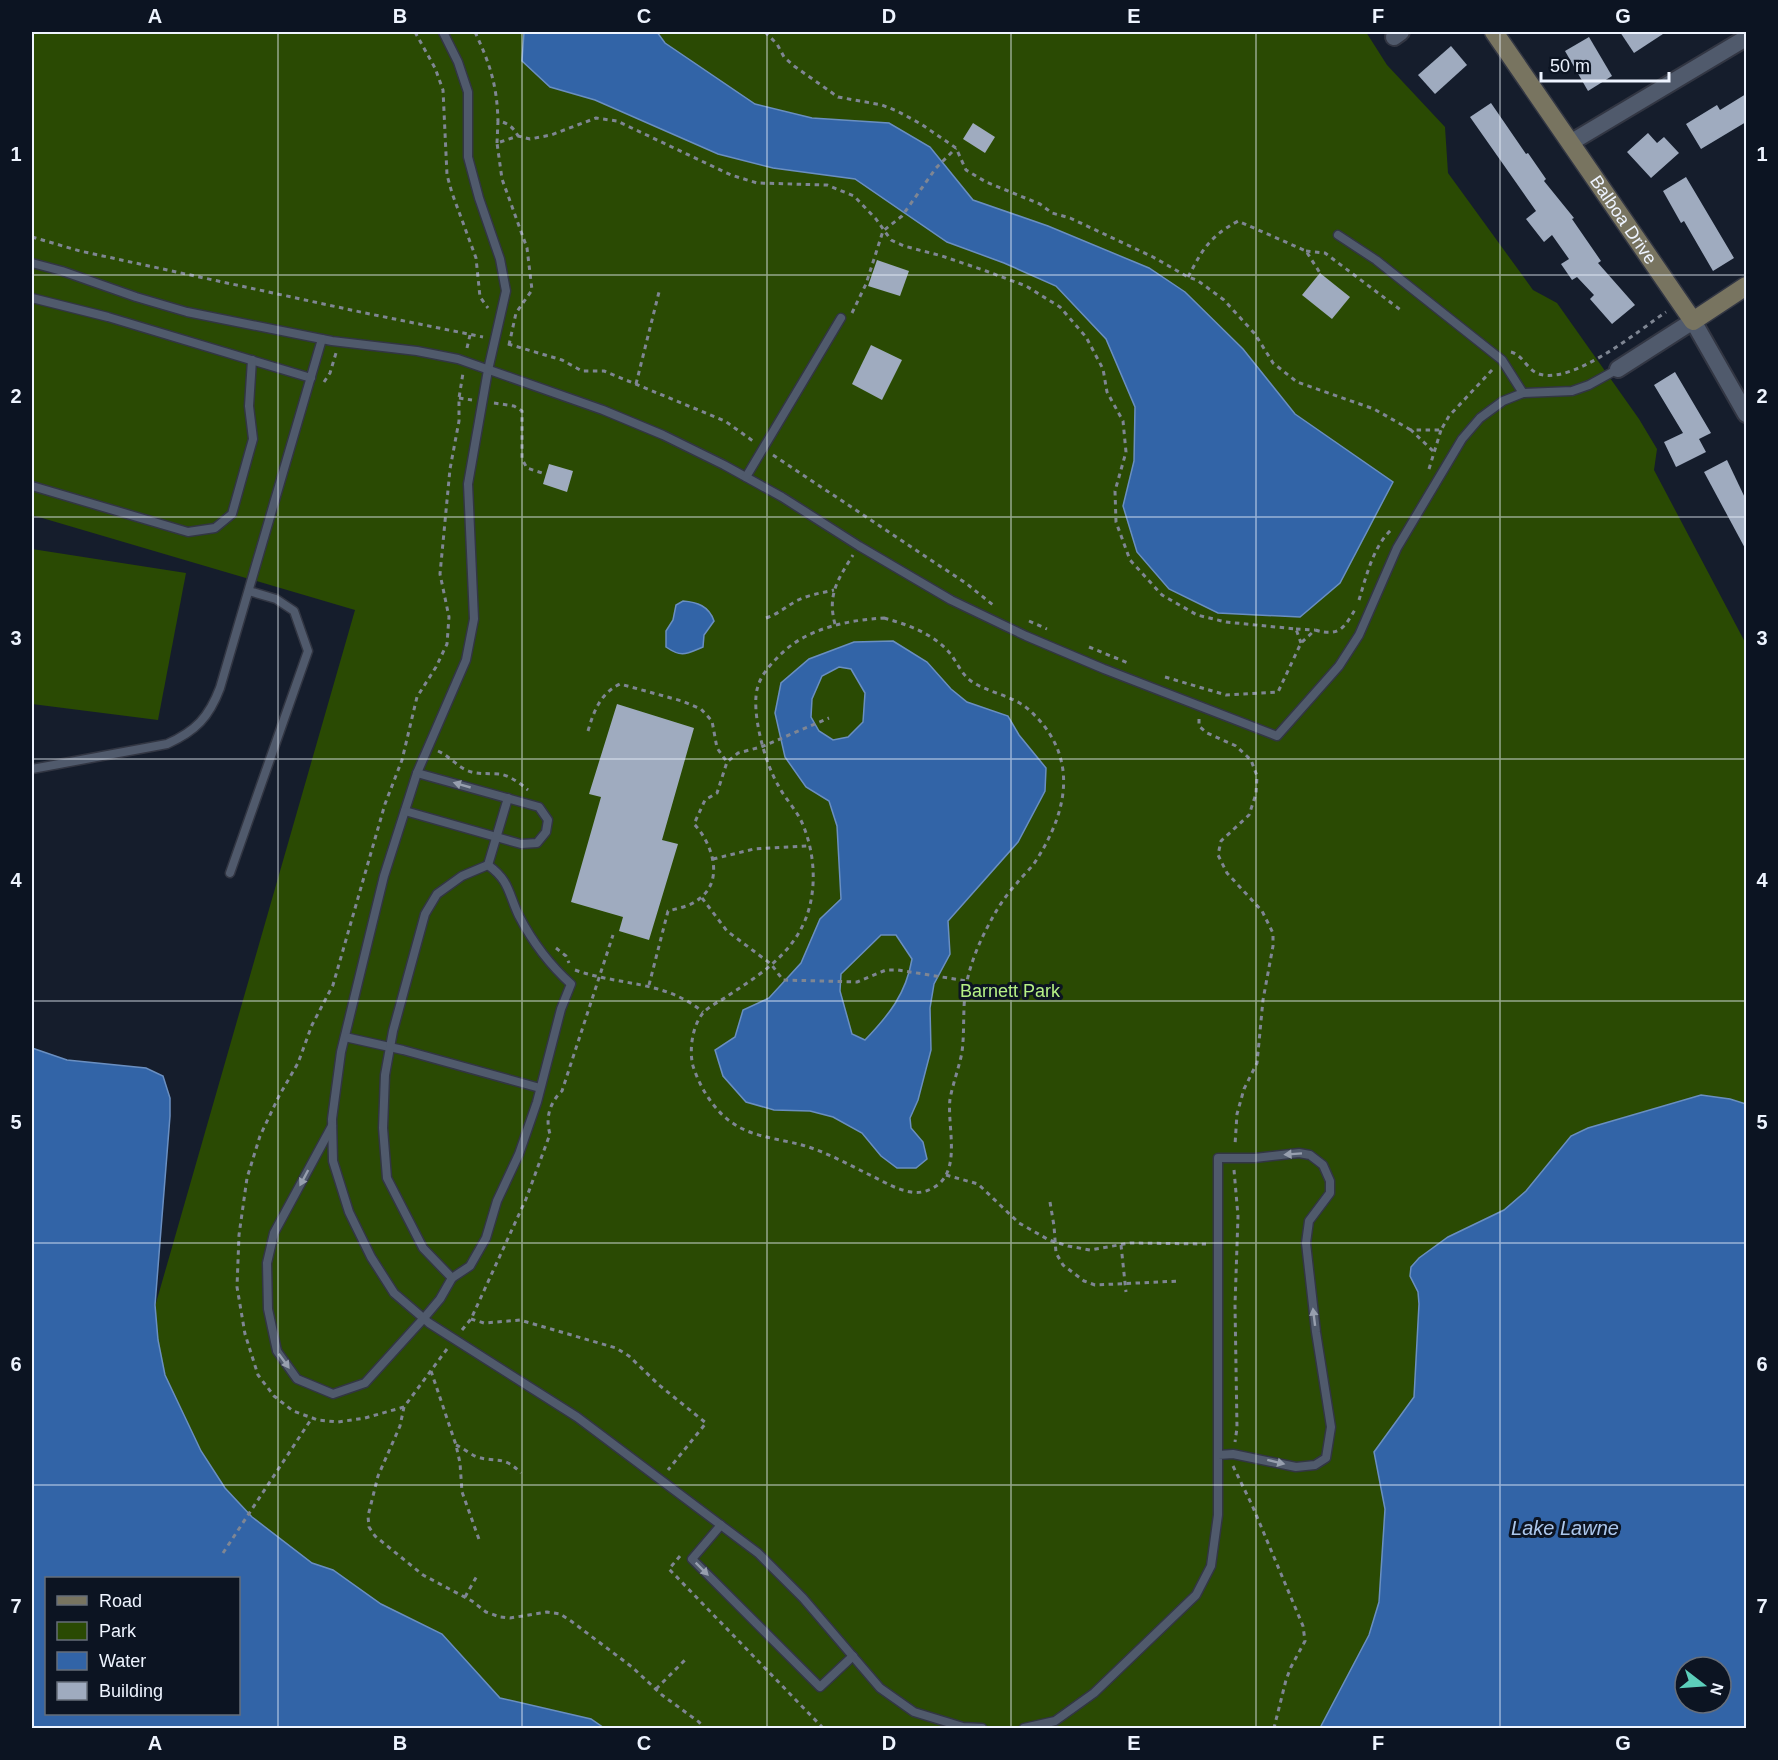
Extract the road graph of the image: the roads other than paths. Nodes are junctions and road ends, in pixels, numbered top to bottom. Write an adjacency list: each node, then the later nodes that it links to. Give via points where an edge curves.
1 (443, 32): 14 (lane, via 468,92 468,157 506,291)
2 (1494, 32): 4 (street, Balboa Drive)
3 (1746, 38): 4 (street)
4 (1570, 143): 10 (street, Balboa Drive)
5 (1338, 235): 16 (lane, via 1376,260 1502,360)
6 (32, 263): 11 (lane, via 187,312)
7 (1746, 286): 10 (street)
8 (32, 298): 12 (lane)
9 (845, 319): 18 (lane)
10 (1693, 321): 13 (street); 17 (street, Balboa Drive)
11 (322, 339): 14 (lane, via 417,351); 15 (lane)
12 (252, 360): 15 (lane); 19 (lane, via 249,406 253,439 232,514 214,528 188,532)
13 (1618, 369): 16 (lane, via 1572,391)
14 (488, 370): 18 (lane, via 653,430); 22 (lane, via 468,484 474,619 466,660)
15 (311, 378): 20 (lane)
16 (1523, 393): 18 (lane, via 1503,401 1480,418 1462,439 1397,548 1359,635 1339,666 1277,736 1104,669 951,600)
17 (1746, 414)
18 (746, 477)
19 (32, 486)
20 (249, 591): 21 (lane, via 220,688 201,723 167,744); 27 (lane, via 276,599 294,611 308,651)
21 (32, 769)
22 (417, 772): 23 (lane, one-way to 22); 24 (lane)
23 (508, 798): 25 (lane); 25 (lane, via 539,807 548,819 546,832 537,843 521,844)
24 (405, 811): 25 (lane); 28 (lane, via 384,876)
25 (496, 837): 26 (lane)
26 (488, 865): 29 (lane, via 462,876 437,894 425,915); 30 (lane, via 504,879 520,918 547,958 572,984 561,1009)
27 (230, 873)
28 (345, 1037): 29 (lane); 31 (lane)
29 (390, 1047): 30 (lane); 32 (lane, via 383,1128 387,1178 423,1248)
30 (540, 1088): 32 (lane, via 486,1238 470,1266)
31 (332, 1126): 33 (lane, via 333,1161 349,1212 394,1293); 33 (lane, one-way to 33, via 274,1233 267,1263 268,1309 277,1351 297,1379 333,1394 365,1383)
32 (452, 1278): 33 (lane)
33 (424, 1318): 35 (lane, via 577,1416)
34 (1218, 1455): 34 (lane, one-way to 34, via 1233,1454 1296,1467 1315,1465 1326,1458 1331,1427 1306,1243 1309,1221 1330,1193 1330,1181 1323,1165 1310,1155 1218,1158); 38 (lane, via 1218,1515 1211,1566 1196,1595 1094,1693 1055,1721)
35 (721, 1525): 36 (lane, via 758,1552); 36 (lane, one-way to 36, via 692,1559 820,1687)
36 (853, 1656): 37 (lane, via 880,1688 915,1712 963,1727)
37 (982, 1728)
38 (1024, 1728)

